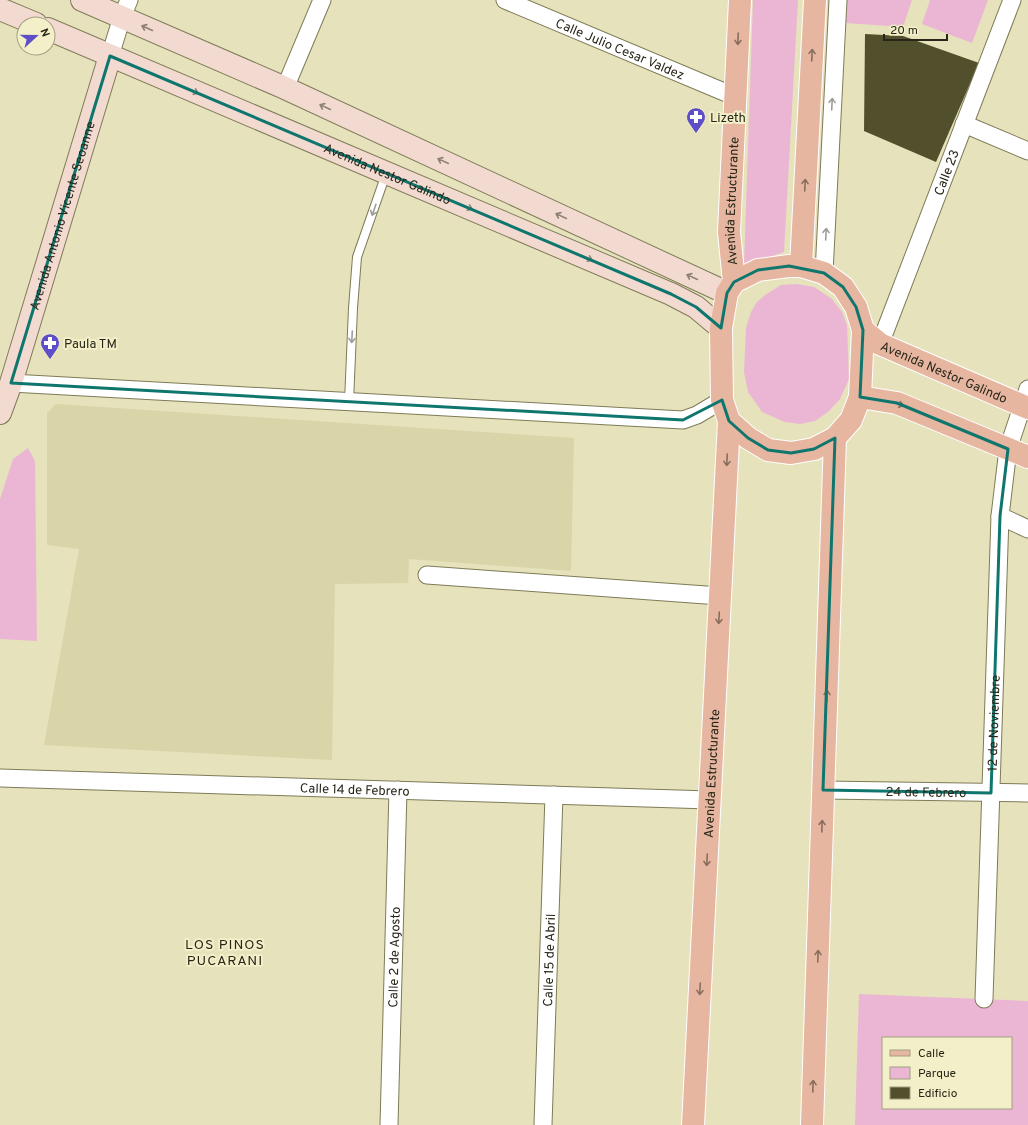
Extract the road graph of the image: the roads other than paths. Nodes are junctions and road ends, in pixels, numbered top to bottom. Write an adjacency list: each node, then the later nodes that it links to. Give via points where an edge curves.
1 (82, 0): 8 (main road)
2 (322, 0): 13 (street)
3 (505, 0): 14 (street, Calle Julio Cesar Valdez)
4 (740, 0): 14 (main road, Avenida Estructurante, one-way to 14)
5 (815, 0): 18 (main road, one-way to 5)
6 (838, 0): 19 (street, one-way to 6)
7 (1012, 0): 15 (street, Calle 23)
8 (126, 8): 12 (street, Avenida Antonio Vicente Seoanne); 13 (main road, one-way to 8)
9 (0, 9): 10 (main road)
10 (17, 16)
11 (56, 32): 12 (main road, Avenida Nestor Galindo)
12 (110, 56): 17 (main road, Avenida Nestor Galindo, one-way to 17); 24 (main road, Avenida Antonio Vicente Seoanne)
13 (285, 88): 20 (main road, one-way to 13)
14 (736, 97): 20 (main road, Avenida Estructurante, via 729,232)
15 (964, 124): 16 (street); 23 (street, Calle 23)
16 (1028, 151)
17 (386, 173): 21 (main road, Avenida Nestor Galindo, one-way to 21, via 671,294 696,307); 28 (lane, one-way to 28, via 357,257)
18 (801, 266): 19 (main road); 20 (main road, via 758,270)
19 (824, 273): 22 (main road, via 843,287 856,307)
20 (730, 287): 21 (main road, Avenida Estructurante)
21 (720, 328): 26 (main road, Avenida Estructurante)
22 (863, 330): 23 (main road, Avenida Nestor Galindo); 25 (main road)
23 (880, 344): 27 (main road, Avenida Nestor Galindo)
24 (11, 383): 28 (street); 29 (main road, Avenida Antonio Vicente Seoanne)
25 (860, 397): 31 (main road, via 851,420); 32 (main road, one-way to 32, via 897,402)
26 (722, 400): 28 (street, via 683,420); 30 (main road, Avenida Estructurante)
27 (1026, 401): 32 (street, 12 de Noviembre)
28 (349, 402)
29 (0, 413)
30 (729, 421): 31 (main road, via 748,438 768,450 791,453 814,449); 37 (main road, Avenida Estructurante, one-way to 37)
31 (835, 438): 40 (main road, one-way to 31)
32 (1008, 449): 33 (main road); 34 (street, 12 de Noviembre)
33 (1028, 457)
34 (1000, 516): 35 (street); 41 (street, 12 de Noviembre)
35 (1028, 529)
36 (427, 575): 37 (street)
37 (720, 596): 44 (main road, Avenida Estructurante, one-way to 44)
38 (0, 778): 39 (street, Calle 14 de Febrero)
39 (398, 790): 43 (street, Calle 14 de Febrero); 46 (street, Calle 2 de Agosto)
40 (824, 790): 41 (street, 24 de Febrero); 49 (main road, one-way to 40)
41 (991, 793): 42 (street, 24 de Febrero); 45 (street, 12 de Noviembre)
42 (1028, 793)
43 (554, 795): 44 (street, Calle 14 de Febrero); 47 (street, Calle 15 de Abril)
44 (710, 800): 48 (main road, Avenida Estructurante, one-way to 48)
45 (984, 999)
46 (389, 1125)
47 (543, 1125)
48 (693, 1125)
49 (812, 1125)

